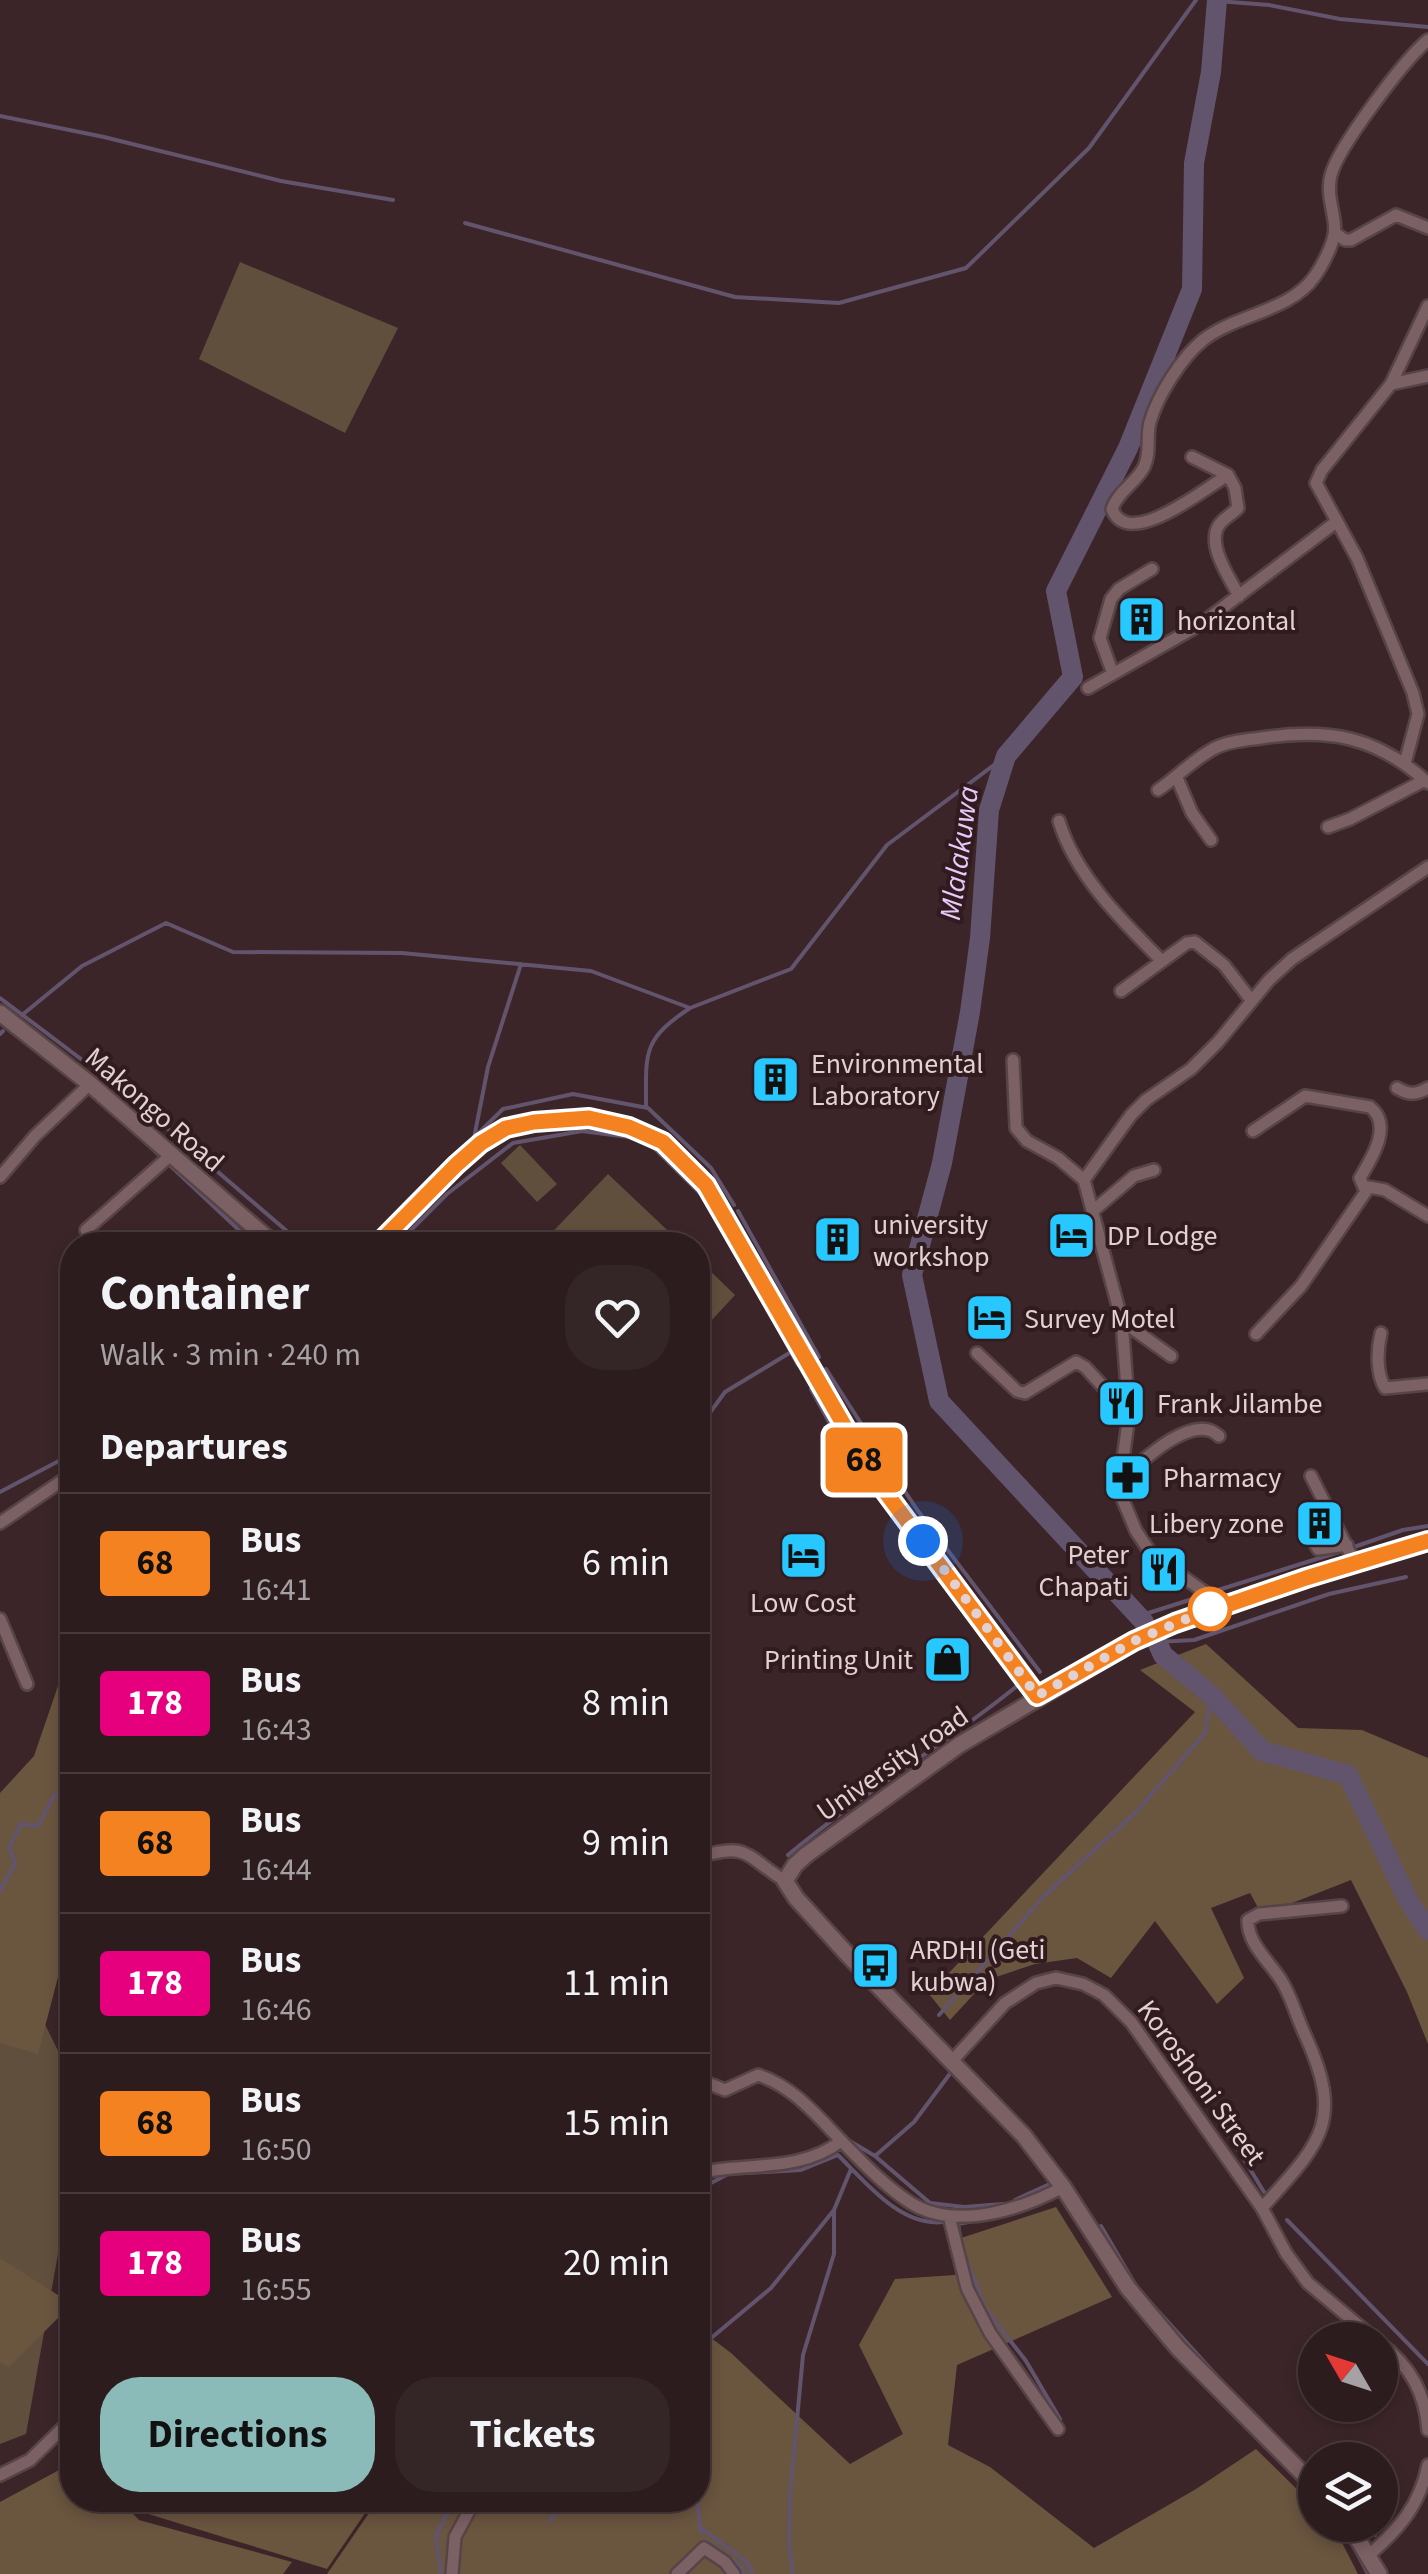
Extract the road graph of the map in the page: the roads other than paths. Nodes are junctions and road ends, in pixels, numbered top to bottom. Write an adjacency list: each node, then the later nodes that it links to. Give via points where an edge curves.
1 (1428, 40): 3 (street, via 1337,160 1329,206)
2 (1428, 228): 3 (street, via 1396,215 1351,240)
3 (1335, 233): 8 (street, via 1305,288 1222,328 1189,354 1154,413 1144,468 1114,501 1113,514 1126,524 1150,521)
4 (1428, 306): 6 (street)
5 (1428, 376): 6 (street)
6 (1391, 384): 9 (street, via 1318,478)
7 (1192, 457): 8 (street)
8 (1228, 475): 11 (street, via 1238,508 1215,539)
9 (1336, 522): 11 (street); 14 (street, via 1413,693 1418,714)
10 (1152, 569): 12 (street, via 1111,599 1100,638)
11 (1239, 596): 12 (street)
12 (1113, 674): 13 (street)
13 (1088, 688)
14 (1404, 763): 15 (street, via 1359,739 1287,733 1212,749); 16 (street)
15 (1177, 778): 17 (street); 20 (street)
16 (1426, 781): 19 (street)
17 (1158, 790)
18 (1059, 821): 22 (street, via 1080,866)
19 (1328, 827)
20 (1211, 840)
21 (1428, 868): 24 (street, via 1292,959)
22 (1162, 961): 23 (street); 24 (street, via 1195,942)
23 (1122, 990)
24 (1251, 1000): 34 (street, via 1191,1068 1131,1114)
25 (0, 1013): 27 (street, Makongo Road)
26 (1013, 1060): 34 (street, via 1016,1128)
27 (90, 1084): 31 (street, Makongo Road); 33 (street)
28 (1397, 1088): 29 (street, via 1418,1094)
29 (1428, 1088)
30 (1253, 1131): 35 (street, via 1306,1096 1370,1107 1382,1125 1360,1178)
31 (171, 1155): 38 (street); 39 (street, Makongo Road)
32 (1154, 1170): 36 (street, via 1134,1176)
33 (0, 1177)
34 (1084, 1180): 36 (street)
35 (1365, 1190): 37 (street, via 1377,1186); 42 (street, via 1301,1286)
36 (1094, 1210): 41 (street)
37 (1428, 1216)
38 (86, 1230)
39 (261, 1232)
40 (390, 1232): 60 (street, via 456,1165 506,1128 589,1118 663,1142 706,1185 872,1474)
41 (1122, 1321): 45 (street); 47 (street)
42 (1256, 1334)
43 (1381, 1334): 46 (street, via 1384,1388)
44 (977, 1352): 47 (street, via 1025,1393 1076,1362)
45 (1171, 1356)
46 (1428, 1384)
47 (1129, 1415): 50 (street)
48 (1219, 1436): 50 (street, via 1202,1427 1180,1436)
49 (1311, 1476): 55 (street)
50 (1120, 1481): 57 (street, via 1144,1545)
51 (60, 1482): 52 (street)
52 (0, 1523)
53 (1307, 1529): 55 (street, via 1318,1549)
54 (1428, 1541): 56 (street, University road)
55 (1347, 1544): 56 (street)
56 (1355, 1563): 57 (street, University road)
57 (1223, 1605): 60 (street, University road, via 1140,1638)
58 (0, 1619): 59 (street)
59 (28, 1684)
60 (1037, 1696): 62 (street, University road, via 821,1844 794,1865)
61 (710, 1854): 62 (street, via 742,1850)
62 (786, 1881): 64 (street)
63 (1342, 1906): 69 (street, via 1248,1920 1322,2073 1326,2102 1311,2149)
64 (952, 2061): 68 (street); 69 (street, Koroshoni Street, via 1006,2003 1036,1983 1056,1978 1083,1984 1104,1994 1130,2022)
65 (710, 2084): 66 (street, via 725,2090 750,2076 766,2078 811,2108)
66 (842, 2141): 67 (street, via 804,2160); 70 (street, via 902,2196)
67 (710, 2172)
68 (1063, 2186): 70 (street, via 1017,2208); 77 (street, via 1154,2321)
69 (1262, 2208): 71 (street, Koroshoni Street, via 1308,2283)
70 (948, 2216): 73 (street, via 967,2288 990,2333)
71 (1354, 2322)
72 (1398, 2357): 75 (street, Koroshoni Street, via 1415,2380)
73 (1058, 2429)
74 (60, 2430): 78 (street, via 30,2460)
75 (1428, 2430)
76 (1428, 2465): 81 (street, via 1411,2513)
77 (1298, 2469)
78 (0, 2475)
79 (469, 2512): 82 (street, via 455,2537)
80 (1360, 2542): 81 (street)
81 (1369, 2555): 85 (street)
82 (452, 2574)
83 (677, 2574): 84 (street, via 704,2548)
84 (734, 2574)
85 (1378, 2574)

